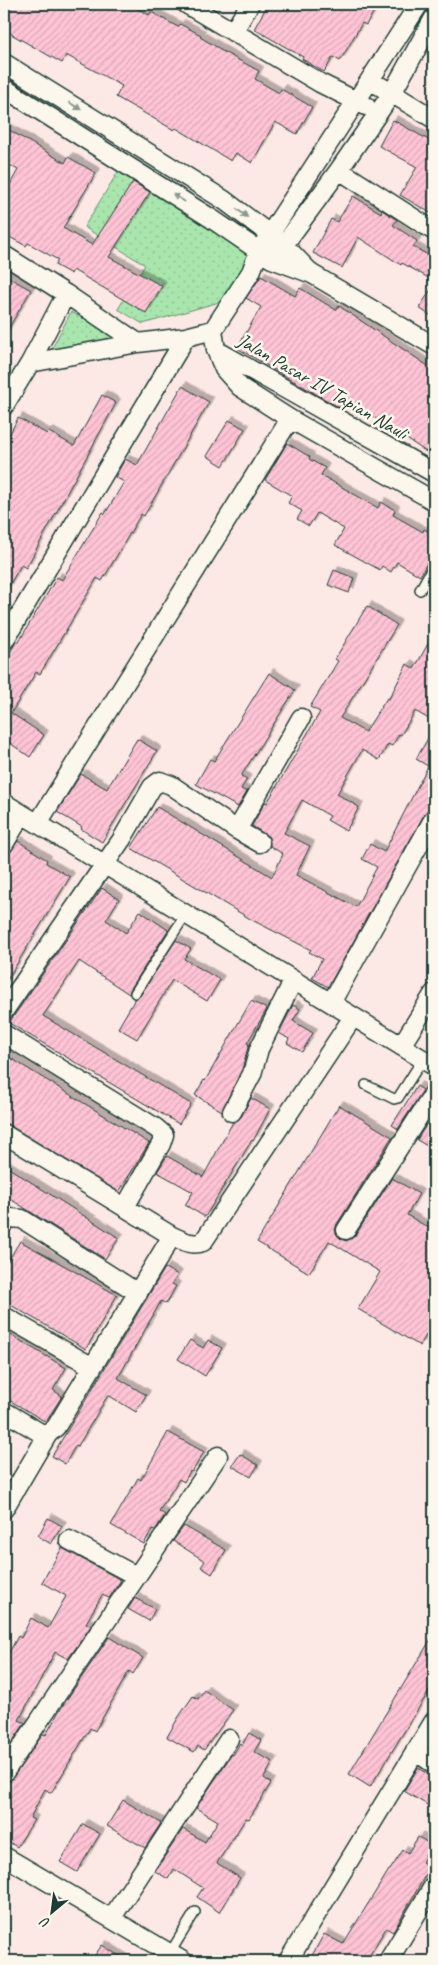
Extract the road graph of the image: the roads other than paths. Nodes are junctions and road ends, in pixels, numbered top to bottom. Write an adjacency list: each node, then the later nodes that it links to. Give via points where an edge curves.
1 (186, 4): 5 (street)
2 (250, 4): 5 (street)
3 (419, 4): 7 (street)
4 (434, 18): 10 (street)
5 (233, 32): 11 (street)
6 (4, 63): 9 (street)
7 (370, 80): 10 (street); 11 (street)
8 (4, 88): 12 (street)
9 (46, 88): 12 (street); 16 (street, one-way to 16)
10 (392, 93): 13 (street); 14 (street)
11 (356, 101): 13 (street); 19 (street)
12 (36, 108): 17 (street, one-way to 12)
13 (378, 112): 15 (street)
14 (434, 119)
15 (339, 170): 18 (street); 19 (street)
16 (224, 200): 17 (street); 19 (street, one-way to 19)
17 (212, 220): 21 (street)
18 (434, 231)
19 (278, 240): 21 (street); 22 (street)
20 (4, 255): 23 (street)
21 (266, 255): 22 (street); 24 (street)
22 (312, 274): 27 (street)
23 (66, 294): 26 (street); 29 (street)
24 (213, 330): 25 (street); 28 (street)
25 (186, 337): 26 (street); 36 (street)
26 (138, 343): 29 (street)
27 (434, 346)
28 (216, 350): 31 (street, via 230,378); 32 (street, Jalan Pasar IV Tapian Nauli)
29 (30, 363): 30 (street)
30 (4, 406)
31 (290, 419): 33 (street); 41 (street)
32 (434, 474)
33 (434, 501)
34 (434, 565): 35 (lane)
35 (420, 590)
36 (4, 641)
37 (301, 718): 42 (street)
38 (4, 803): 39 (street)
39 (22, 814): 41 (street); 44 (street)
40 (434, 818): 50 (street)
41 (38, 823): 45 (street)
42 (237, 830): 43 (street); 45 (street, via 171,785 160,781 152,787)
43 (260, 843)
44 (4, 844)
45 (105, 864): 46 (street); 51 (street)
46 (186, 914): 47 (street); 48 (lane)
47 (293, 981): 50 (street); 58 (street)
48 (135, 993)
49 (434, 993): 54 (street)
50 (332, 1003): 52 (street)
51 (4, 1010)
52 (353, 1016): 54 (street); 63 (street, via 204,1242 190,1244)
53 (4, 1034): 60 (street, via 164,1135)
54 (401, 1046): 55 (street)
55 (428, 1062): 56 (lane, via 398,1098)
56 (366, 1085)
57 (434, 1093): 62 (street)
58 (232, 1112)
59 (4, 1134): 60 (street)
60 (125, 1207): 63 (street)
61 (4, 1223): 64 (street, via 11,1218 22,1218)
62 (346, 1230)
63 (172, 1236): 64 (street)
64 (138, 1293): 66 (street)
65 (4, 1316): 66 (street)
66 (91, 1366): 68 (street, via 56,1427)
67 (4, 1411): 68 (street)
68 (48, 1434): 70 (street)
69 (218, 1456): 72 (street)
70 (4, 1509)
71 (69, 1540): 72 (street)
72 (136, 1576): 77 (street)
73 (434, 1721): 75 (street)
74 (229, 1739): 81 (street)
75 (415, 1751): 76 (street); 83 (street)
76 (434, 1764)
77 (4, 1773)
78 (4, 1856): 81 (street)
79 (434, 1885): 84 (street)
80 (195, 1912): 82 (lane)
81 (111, 1919): 82 (street)
82 (176, 1957)
83 (288, 1961)
84 (388, 1961)

